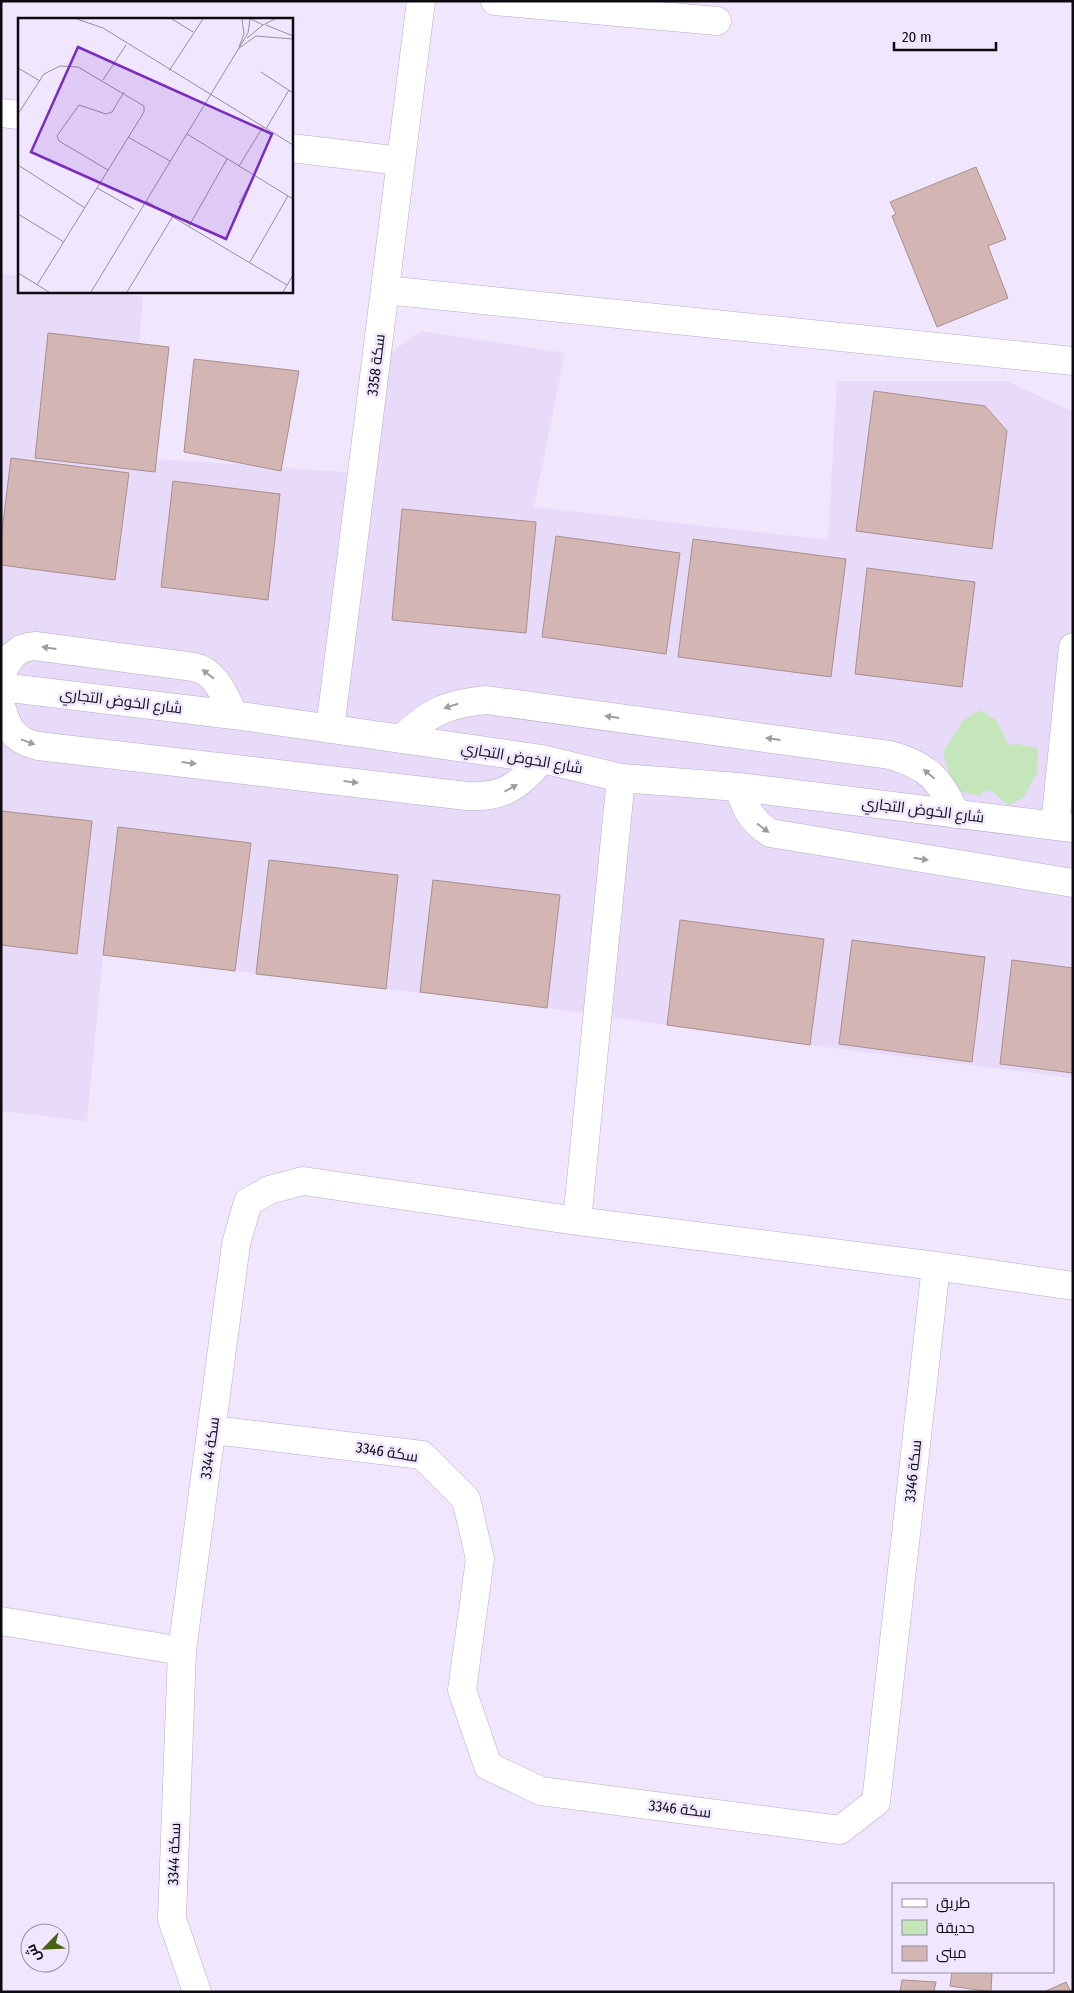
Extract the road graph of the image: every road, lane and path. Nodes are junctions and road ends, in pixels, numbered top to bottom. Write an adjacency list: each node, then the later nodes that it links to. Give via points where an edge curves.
1 (421, 1): 7 (street, سكة 3358)
2 (495, 1): 3 (street)
3 (717, 21)
4 (1, 113): 5 (street)
5 (18, 115)
6 (292, 148): 7 (street)
7 (401, 161): 8 (street, سكة 3358)
8 (386, 290): 9 (street); 15 (street, سكة 3358)
9 (1073, 360)
10 (1073, 647): 21 (street)
11 (1, 675): 14 (street, one-way to 11, via 215,679 194,667 35,646 19,649 13,654)
12 (1, 687): 14 (street, شارع الخوض التجاري)
13 (1, 706): 17 (street, one-way to 17, via 15,736 38,746 467,796 483,797 515,786)
14 (234, 715): 15 (street, شارع الخوض التجاري)
15 (330, 729): 16 (street, شارع الخوض التجاري)
16 (402, 738): 17 (street, شارع الخوض التجاري); 20 (street, one-way to 16, via 946,793 931,774 913,762 890,755 486,700 462,702 440,709)
17 (542, 758): 18 (street, شارع الخوض التجاري)
18 (621, 778): 19 (street, شارع الخوض التجاري); 23 (street)
19 (738, 787): 20 (street, شارع الخوض التجاري); 22 (street, one-way to 22, via 750,816 770,833)
20 (956, 814): 21 (street, شارع الخوض التجاري)
21 (1064, 827)
22 (1073, 884)
23 (577, 1221): 24 (street); 26 (street, سكة 3344, via 303,1181 269,1190 248,1202 236,1244)
24 (936, 1266): 25 (street); 26 (street, سكة 3346, via 876,1802 840,1830 541,1791 488,1766 462,1690 480,1559 466,1498 422,1455)
25 (1073, 1286)
26 (213, 1430): 28 (street, سكة 3344)
27 (1, 1621): 28 (street)
28 (182, 1651): 29 (street, سكة 3344, via 172,1919)
29 (197, 1992)

